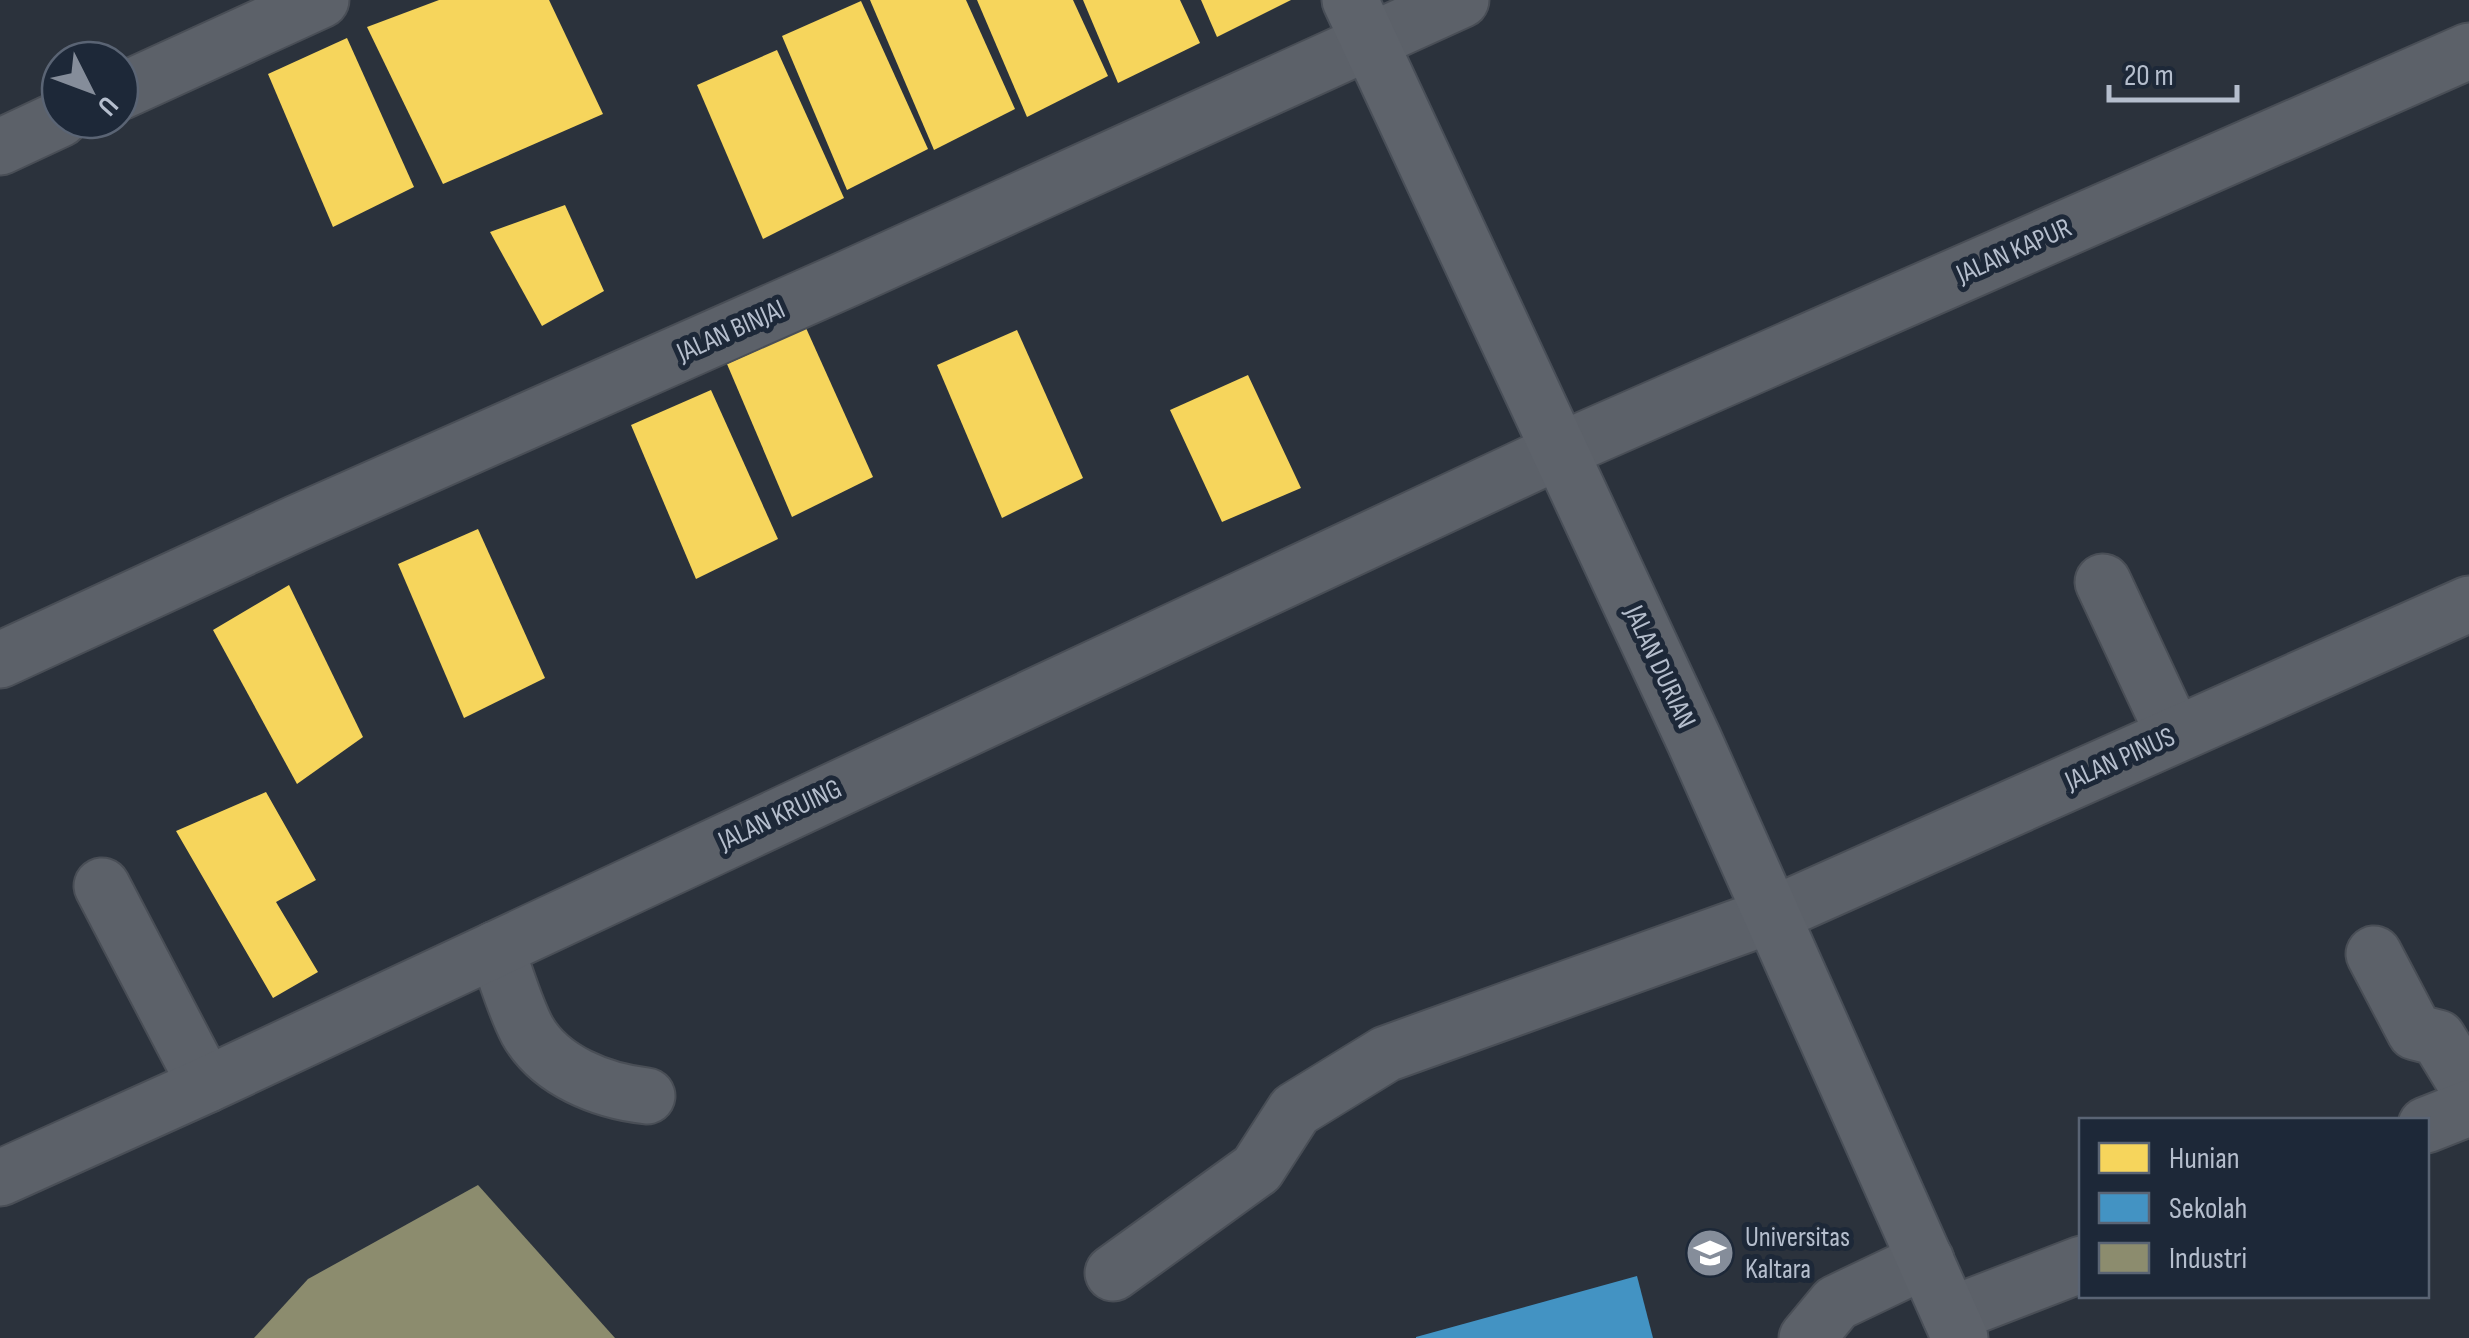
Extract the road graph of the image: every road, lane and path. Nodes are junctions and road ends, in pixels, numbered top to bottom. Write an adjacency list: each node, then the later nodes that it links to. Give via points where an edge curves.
1 (321, 0): 5 (street)
2 (1461, 0): 3 (street, JALAN BINJAI)
3 (1359, 20): 8 (main road, JALAN DURIAN); 11 (street, JALAN BINJAI, via 829,287)
4 (2469, 51): 8 (street, JALAN KAPUR)
5 (140, 83)
6 (40, 129): 7 (street)
7 (0, 147)
8 (1559, 451): 14 (main road, JALAN DURIAN); 15 (street, JALAN KRUING)
9 (2102, 582): 12 (street)
10 (2469, 604): 12 (street, JALAN PINUS)
11 (0, 660)
12 (2174, 734): 14 (street, JALAN PINUS)
13 (102, 886): 17 (street)
14 (1772, 915): 23 (main road, JALAN DURIAN); 25 (street, JALAN PINUS, via 1386,1054 1295,1110 1257,1169)
15 (496, 949): 17 (street, JALAN KRUING); 19 (street, via 528,1032 560,1067 622,1093)
16 (2374, 954): 18 (street, via 2415,1032 2438,1038)
17 (206, 1085): 22 (street, JALAN KRUING)
18 (2469, 1089)
19 (647, 1096)
20 (2469, 1108): 21 (street)
21 (2429, 1124)
22 (0, 1178)
23 (1926, 1260): 26 (main road, JALAN DURIAN); 27 (street, via 1836,1303)
24 (2079, 1265): 26 (street)
25 (1113, 1273)
26 (1955, 1326)
27 (1807, 1338)

